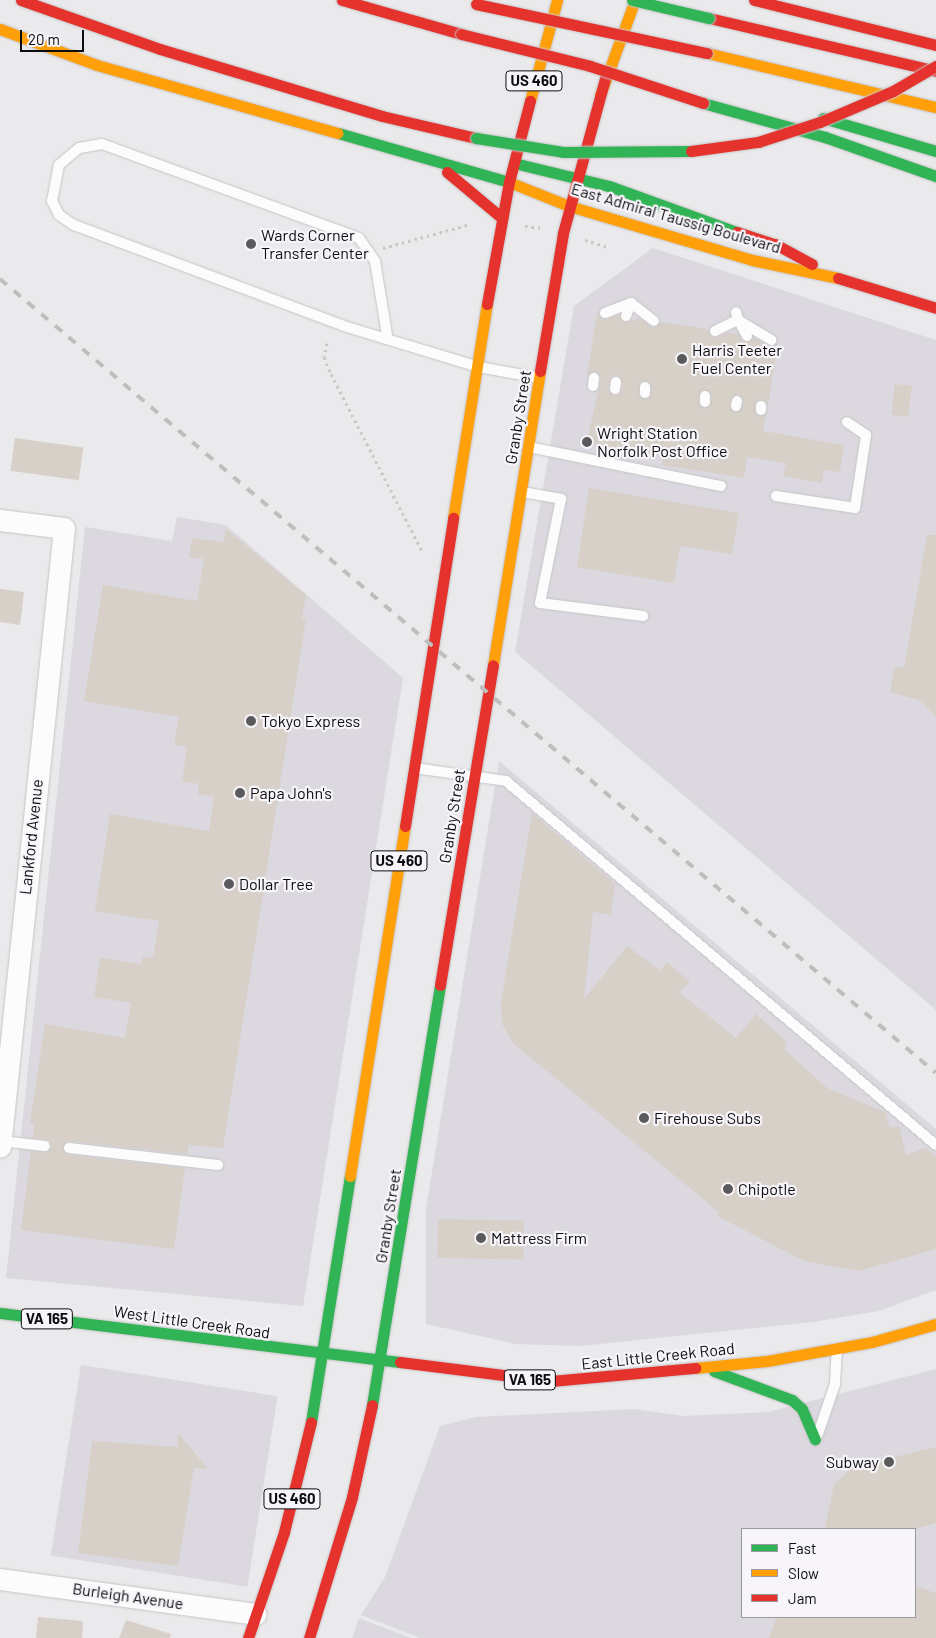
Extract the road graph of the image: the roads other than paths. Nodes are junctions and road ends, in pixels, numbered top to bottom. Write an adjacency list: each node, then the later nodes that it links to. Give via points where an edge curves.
1 (21, 0): 11 (main road, bridge, via 160,49 382,116 476,138 562,152 709,150 758,142 820,122 893,91)
2 (342, 0): 10 (main road, bridge)
3 (461, 0): 15 (main road, bridge)
4 (557, 0): 19 (main road, US 460)
5 (627, 0): 14 (main road, Granby Street)
6 (633, 0): 12 (main road, bridge); 14 (main road)
7 (754, 0): 9 (main road)
8 (0, 29): 18 (main road, East Admiral Taussig Boulevard, via 97,65)
9 (936, 44)
10 (590, 66): 13 (main road, bridge); 20 (main road, bridge, via 703,103 825,137)
11 (936, 66)
12 (936, 71)
13 (678, 80)
14 (600, 95): 21 (main road, Granby Street)
15 (936, 107)
16 (799, 112): 17 (main road)
17 (936, 151)
18 (423, 157): 22 (main road, East Admiral Taussig Boulevard); 24 (main road, via 477,192)
19 (514, 163): 21 (main road, East Admiral Taussig Boulevard); 22 (main road, US 460)
20 (936, 176)
21 (577, 178): 23 (main road, Granby Street); 25 (main road, East Admiral Taussig Boulevard, via 775,244)
22 (509, 182): 23 (main road, East Admiral Taussig Boulevard); 24 (main road, US 460)
23 (569, 206): 25 (main road, East Admiral Taussig Boulevard, via 752,260); 37 (main road, Granby Street)
24 (502, 218): 36 (main road, US 460)
25 (836, 277): 27 (main road, East Admiral Taussig Boulevard)
26 (631, 303): 28 (lane); 29 (lane); 31 (lane)
27 (936, 308)
28 (605, 313)
29 (626, 316)
30 (737, 316): 32 (lane); 34 (lane); 35 (lane)
31 (654, 321)
32 (715, 330)
33 (388, 336): 33 (lane, via 347,327 74,225 59,215 52,201 59,165 79,148 102,144 359,238 375,261); 36 (lane)
34 (747, 336)
35 (771, 340)
36 (479, 367): 37 (lane); 45 (main road, US 460)
37 (540, 378): 39 (main road, Granby Street)
38 (847, 422): 42 (lane, via 866,435 855,508)
39 (529, 447): 40 (lane); 41 (main road, Granby Street)
40 (721, 486)
41 (522, 492): 44 (lane, via 560,499 540,603); 46 (main road, Granby Street)
42 (776, 496)
43 (0, 520): 47 (street, Lankford Avenue, via 64,528)
44 (643, 616)
45 (413, 768): 46 (lane); 57 (main road, US 460)
46 (475, 776): 49 (lane, via 506,780); 58 (main road, Granby Street)
47 (8, 986): 48 (street, Lankford Avenue)
48 (1, 1141): 50 (lane); 51 (street, Lankford Avenue)
49 (936, 1145)
50 (45, 1146)
51 (0, 1147)
52 (69, 1148): 53 (lane)
53 (218, 1165)
54 (0, 1313): 57 (main road, West Little Creek Road / VA 165)
55 (936, 1324): 56 (main road, East Little Creek Road / VA 165)
56 (837, 1349): 59 (main road, East Little Creek Road / VA 165); 60 (lane, via 835,1384)
57 (323, 1356): 58 (main road, West Little Creek Road / VA 165); 62 (main road, US 460, via 305,1452)
58 (380, 1363): 59 (main road, East Little Creek Road / VA 165, via 551,1381); 64 (main road, Granby Street, via 352,1497)
59 (707, 1368): 60 (main road, via 785,1394 802,1410)
60 (816, 1439)
61 (0, 1579): 62 (street, Burleigh Avenue)
62 (256, 1614): 63 (main road, US 460)
63 (248, 1638)
64 (309, 1638)

